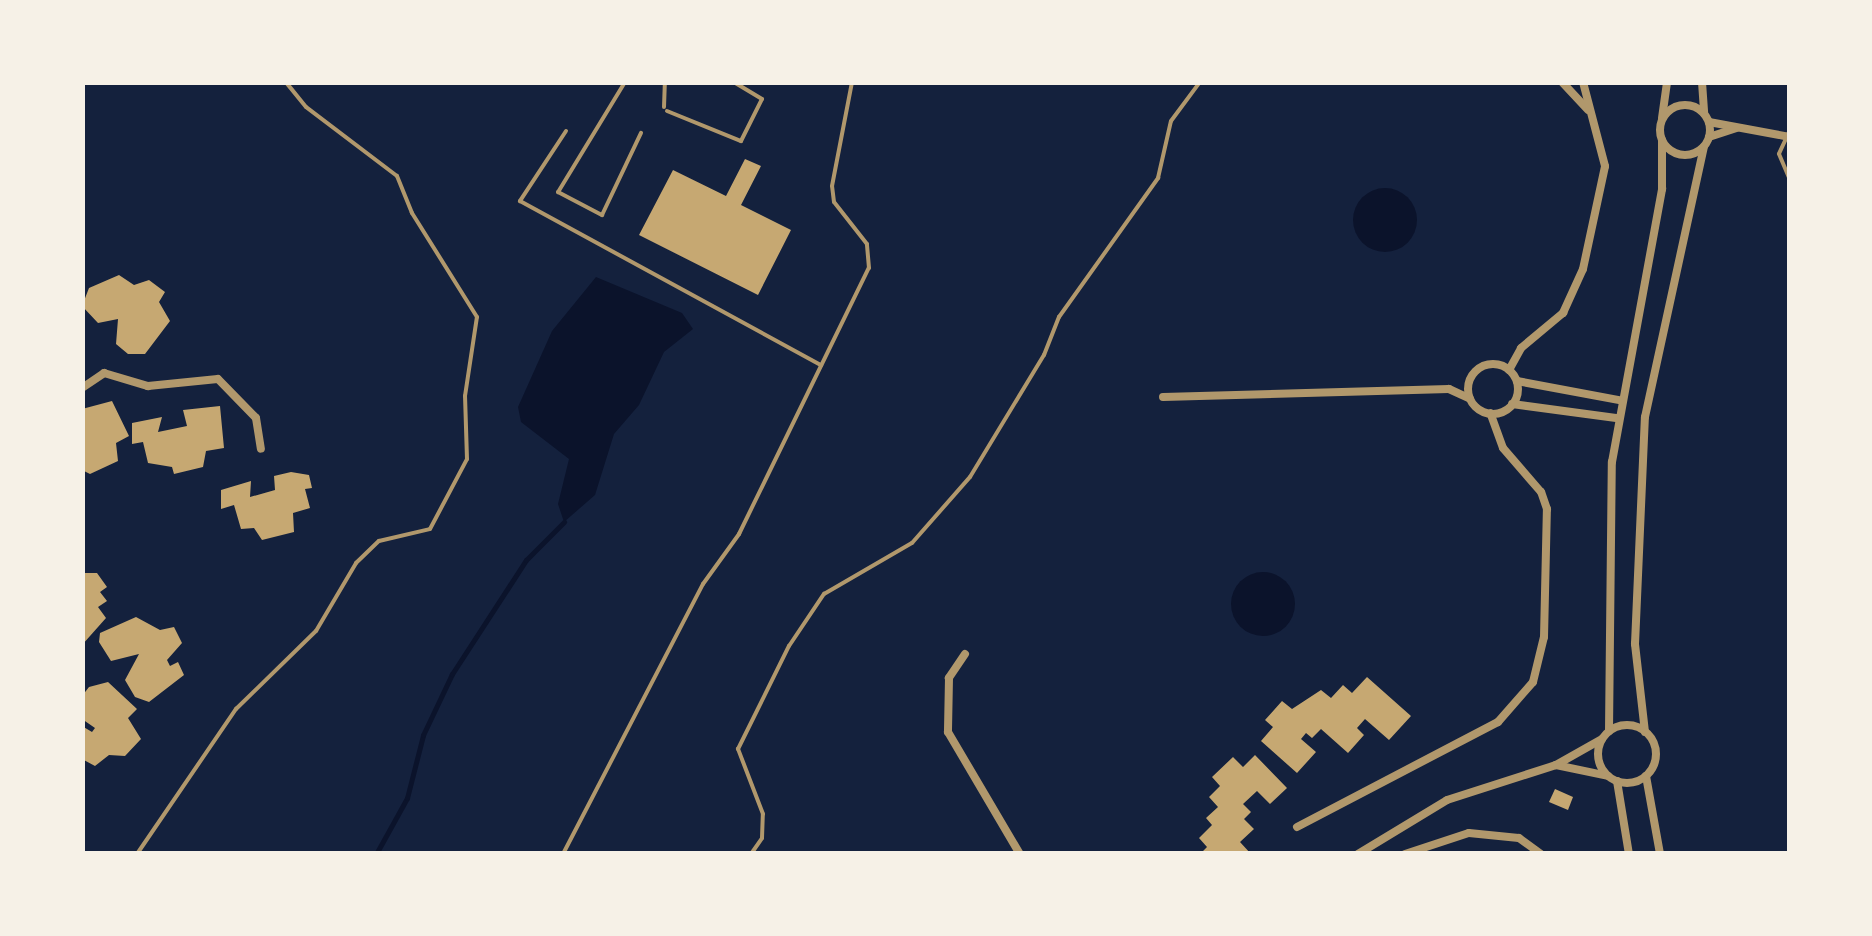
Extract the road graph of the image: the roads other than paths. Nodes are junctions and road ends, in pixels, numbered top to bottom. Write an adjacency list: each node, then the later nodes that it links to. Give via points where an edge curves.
1 (286, 82): 43 (lane, via 306,106 397,176 412,213 477,317 465,396 467,459 430,528 379,540 356,563 316,631 236,709)
2 (625, 82): 16 (lane, via 558,192 602,215)
3 (665, 82): 4 (lane, via 665,109 741,142 762,100)
4 (734, 82)
5 (852, 82): 22 (lane, via 832,186 834,202 872,258)
6 (1200, 82): 45 (lane, via 1171,121 1158,178 1059,317 1044,355 970,478 912,543 824,594 789,646 738,749 763,814 762,838)
7 (1562, 82): 11 (street)
8 (1583, 82): 11 (street)
9 (1667, 82): 13 (street)
10 (1702, 82): 12 (street)
11 (1588, 110): 23 (street, via 1605,166 1583,269 1563,314 1521,348)
12 (1706, 117): 13 (street, via 1682,105); 14 (street); 18 (street)
13 (1662, 118): 19 (street)
14 (1741, 127): 17 (street); 18 (street)
15 (566, 131): 22 (lane, via 520,202)
16 (641, 132)
17 (1789, 135): 21 (lane, via 1779,163)
18 (1709, 137): 20 (street)
19 (1662, 140): 20 (street, via 1681,155); 30 (street, via 1662,189)
20 (1704, 147): 37 (street, via 1646,416 1636,644)
21 (1790, 180)
22 (821, 365): 44 (lane, via 739,534 702,584)
23 (1508, 370): 24 (street, via 1488,364); 25 (street)
24 (1471, 377): 27 (street); 29 (street)
25 (1517, 382): 30 (street); 31 (street)
26 (82, 388): 34 (street, via 104,373 148,386 218,379 256,418)
27 (1449, 390): 28 (street); 29 (street)
28 (1162, 397)
29 (1470, 398): 32 (street)
30 (1619, 400): 33 (street)
31 (1512, 404): 32 (street); 33 (street)
32 (1490, 413): 42 (street, via 1503,448 1526,471 1547,509 1544,637 1533,682 1498,722)
33 (1616, 418): 36 (street)
34 (261, 449)
35 (965, 654): 46 (street, via 949,678 948,732)
36 (1609, 731): 37 (street, via 1627,725); 38 (street)
37 (1646, 732): 40 (street, via 1656,748)
38 (1602, 739): 39 (street); 41 (street, via 1598,755)
39 (1556, 765): 41 (street); 47 (street, via 1447,800)
40 (1646, 776): 41 (street); 51 (street)
41 (1612, 779): 50 (street)
42 (1296, 827)
43 (136, 854)
44 (563, 854)
45 (751, 854)
46 (1020, 854)
47 (1358, 854)
48 (1405, 854): 49 (street, via 1469,832 1519,838)
49 (1541, 854)
50 (1629, 854)
51 (1660, 854)

